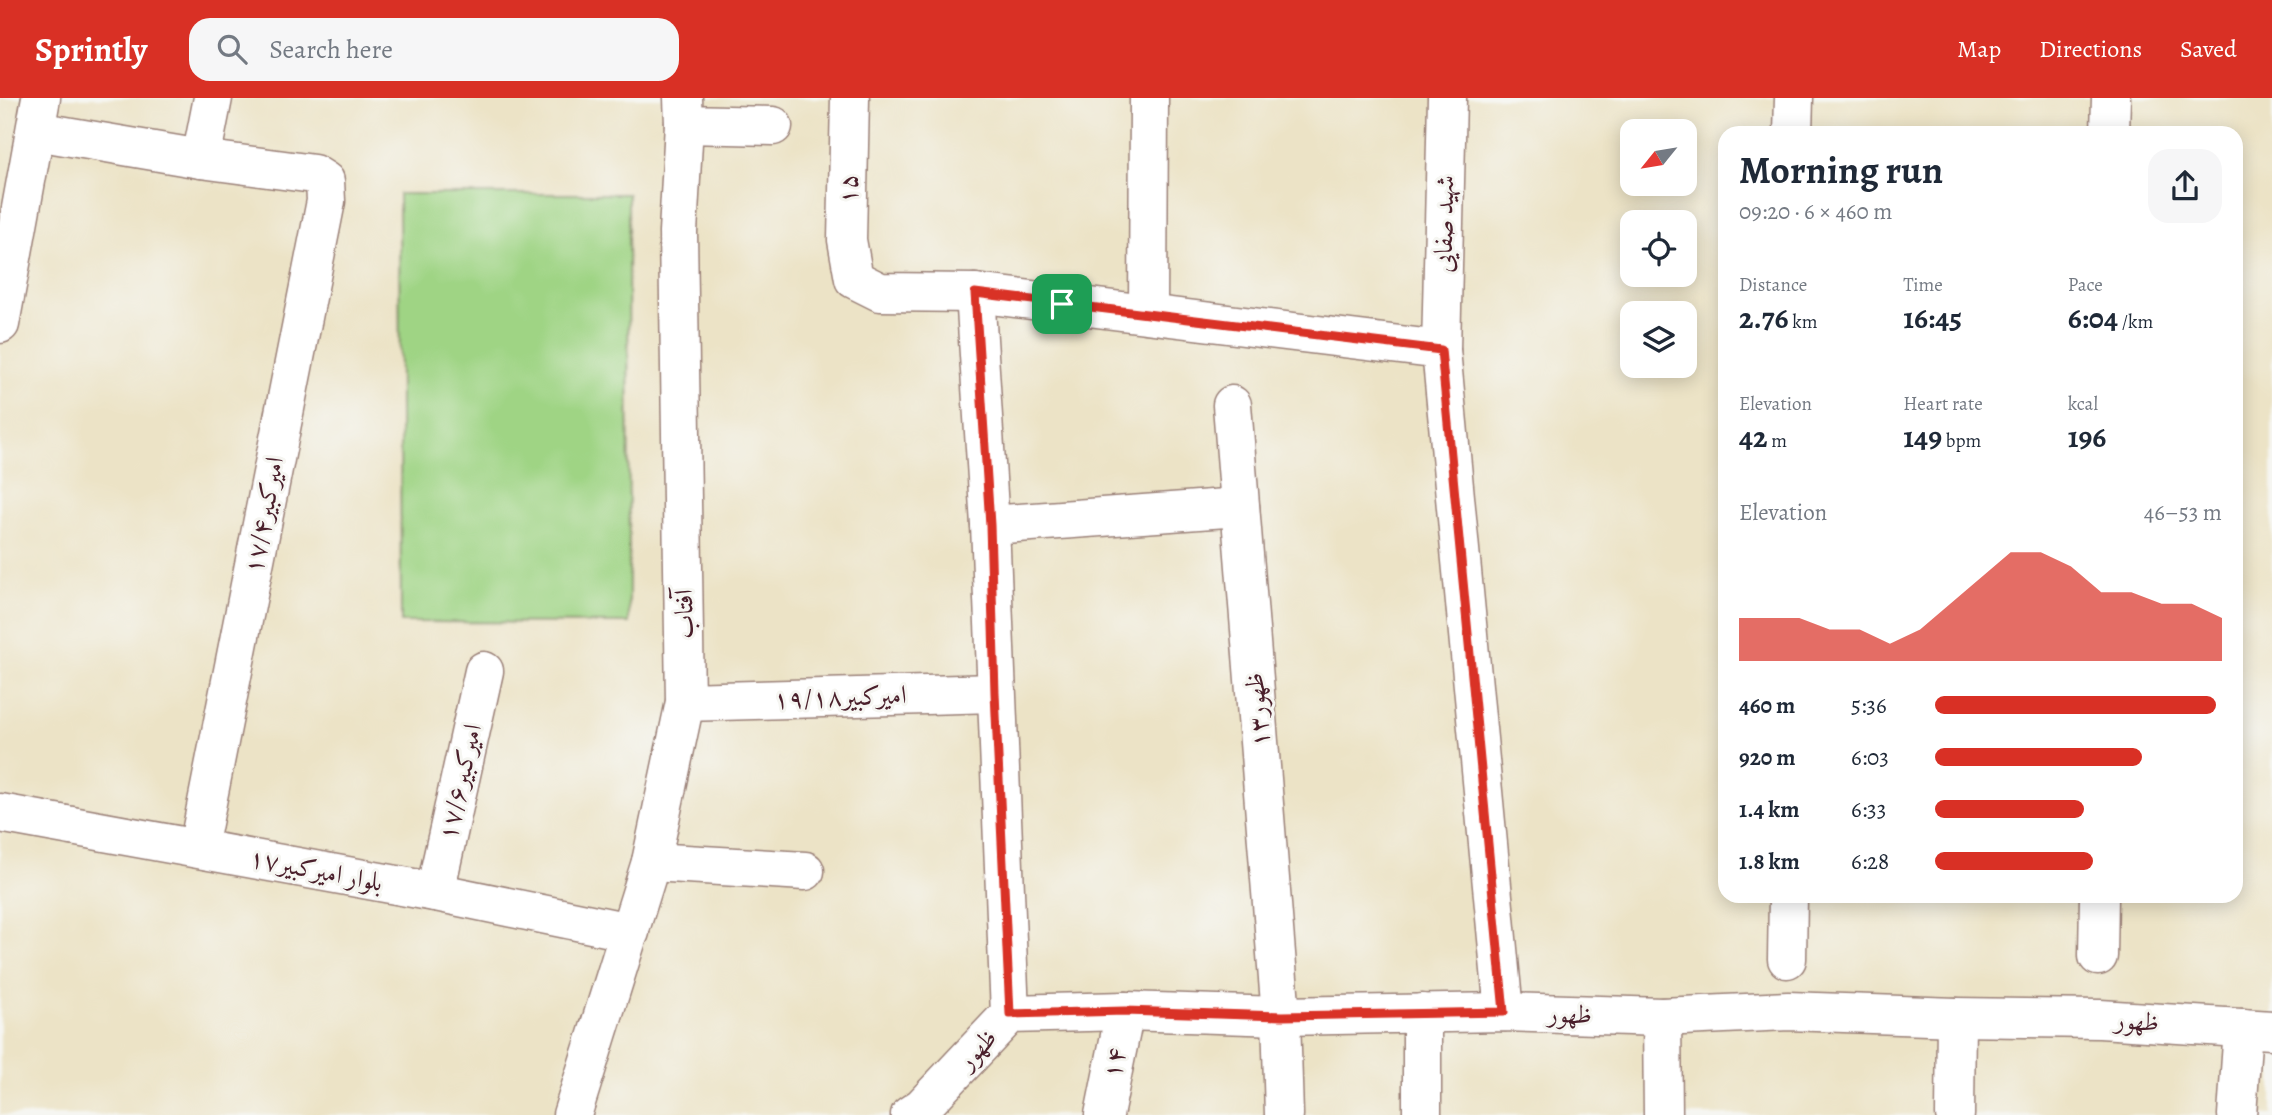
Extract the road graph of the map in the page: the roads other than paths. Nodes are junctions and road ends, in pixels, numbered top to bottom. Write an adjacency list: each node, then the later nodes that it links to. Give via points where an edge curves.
1 (213, 98): 12 (street)
2 (850, 98): 13 (street, ۱۵, via 847,240 854,279 880,292)
3 (1149, 98): 14 (street)
4 (1447, 98): 16 (street, شهید صفایی)
5 (1794, 98): 10 (street)
6 (2111, 98): 11 (street)
7 (683, 111): 9 (street); 22 (street, آفتاب, via 678,232)
8 (38, 114): 12 (street); 15 (street)
9 (773, 126)
10 (1793, 126)
11 (2110, 126)
12 (201, 159): 24 (street, امیرکبیر۱۷/۴, via 314,174 325,181 326,201)
13 (975, 293): 14 (street); 19 (street)
14 (1149, 314): 16 (street)
15 (0, 324)
16 (1441, 350): 34 (street, شهید صفایی)
17 (1232, 405): 18 (street, ظهور۱۳)
18 (1240, 507): 19 (street); 37 (street, ظهور۱۳)
19 (990, 525): 21 (street)
20 (484, 671): 27 (street, امیرکبیر۱۷/۶)
21 (995, 693): 22 (street, امیرکبیر۱۹/۱۸); 36 (street)
22 (685, 702): 25 (street, آفتاب)
23 (0, 813): 24 (street, بلوار امیرکبیر۱۷)
24 (198, 848): 27 (street, بلوار امیرکبیر۱۷)
25 (651, 862): 26 (street); 30 (street, آفتاب)
26 (805, 871)
27 (435, 892): 30 (street, بلوار امیرکبیر۱۷)
28 (1788, 903): 32 (street)
29 (2099, 903): 31 (street)
30 (630, 932): 41 (street, آفتاب)
31 (2098, 956)
32 (1787, 959)
33 (1125, 1011): 36 (street, ظهور); 37 (street, ظهور); 43 (street, ۱۴)
34 (1504, 1012): 35 (street, ظهور); 38 (street, ظهور)
35 (1422, 1013): 37 (street, ظهور); 45 (street)
36 (1010, 1014): 42 (street, ظهور)
37 (1282, 1016): 44 (street, ظهور۱۳)
38 (1662, 1017): 39 (street, ظهور, via 1788,1011); 46 (street)
39 (1956, 1017): 40 (street, ظهور, via 2100,1018); 47 (street)
40 (2258, 1029): 48 (street)
41 (572, 1115)
42 (910, 1115)
43 (1104, 1115)
44 (1284, 1115)
45 (1422, 1115)
46 (1663, 1115)
47 (1955, 1115)
48 (2237, 1115)

